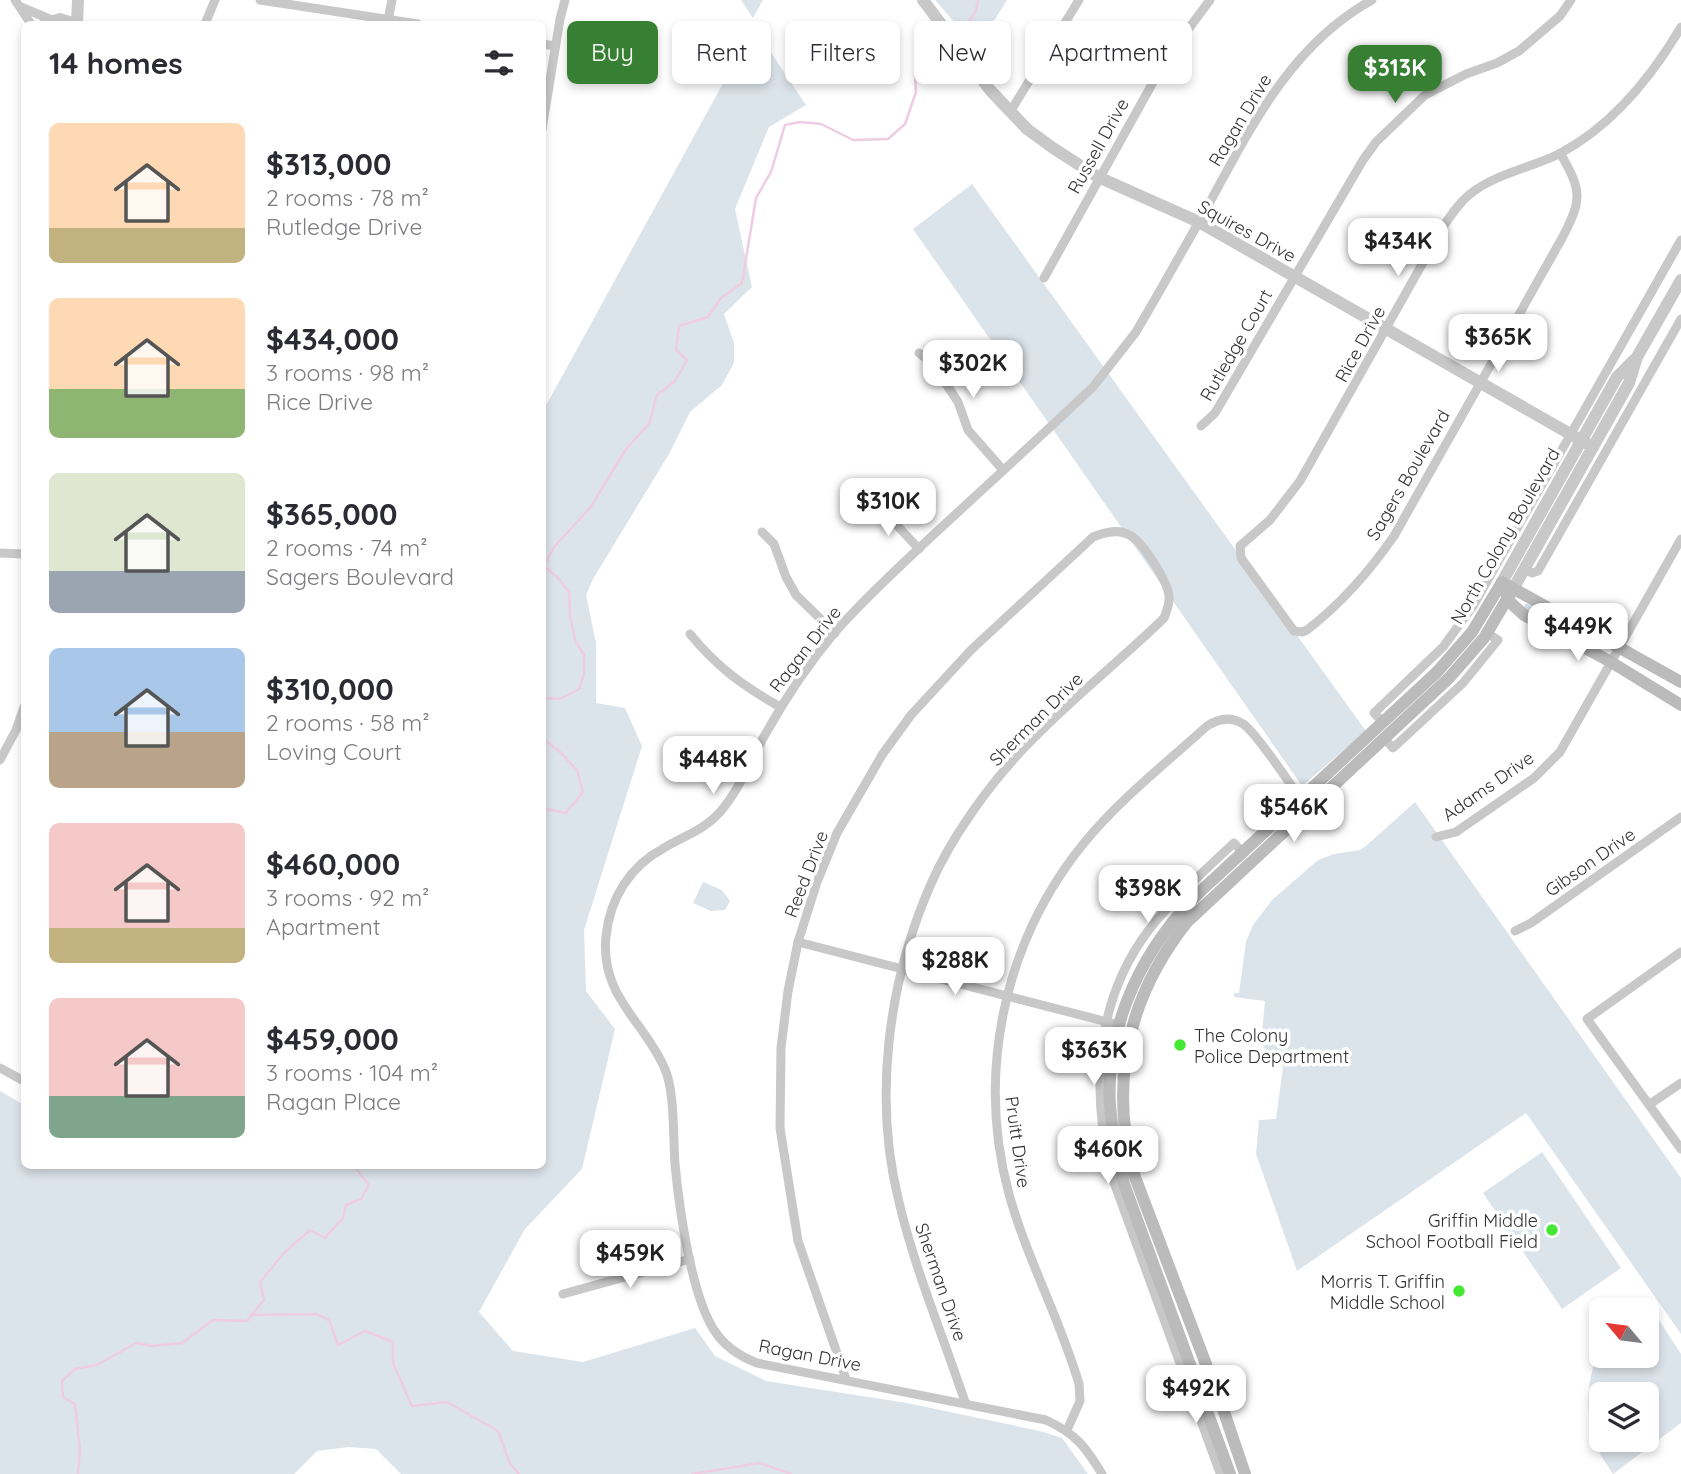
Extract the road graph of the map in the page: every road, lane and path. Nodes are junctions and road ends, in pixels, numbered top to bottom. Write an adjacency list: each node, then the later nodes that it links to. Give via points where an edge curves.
1 (76, 0): 14 (street); 15 (street)
2 (215, 0): 16 (street)
3 (260, 0): 12 (street)
4 (392, 0): 12 (street)
5 (565, 0): 20 (street)
6 (923, 0): 22 (street, Squires Drive)
7 (1079, 0): 22 (street)
8 (1372, 0): 25 (street, Ragan Drive, via 1315,43 1273,92)
9 (1571, 0): 27 (street, Rutledge Court, via 1560,16 1519,51 1425,95 1376,142)
10 (1207, 1): 24 (street, Russell Drive, via 1166,59)
11 (18, 4): 13 (street); 14 (street)
12 (388, 20): 17 (street)
13 (29, 21)
14 (52, 21)
15 (76, 21)
16 (206, 21)
17 (396, 21)
18 (1681, 27): 23 (street, Rice Drive, via 1627,101)
19 (546, 45): 20 (street)
20 (555, 46): 21 (street)
21 (546, 103)
22 (1010, 112): 24 (street, Squires Drive)
23 (1560, 153): 31 (street, Rice Drive, via 1488,184 1456,207); 34 (street, Sagers Boulevard, via 1579,197 1570,222)
24 (1098, 177): 25 (street, Squires Drive); 28 (street, Russell Drive)
25 (1199, 222): 27 (street, Squires Drive); 38 (street, Ragan Drive, via 1116,359 1093,387)
26 (1681, 240): 36 (street)
27 (1294, 277): 31 (street, Squires Drive); 35 (street, Rutledge Court, via 1215,413)
28 (1044, 278)
29 (1681, 280): 33 (street, North Colony Boulevard)
30 (1681, 319): 37 (street)
31 (1386, 329): 34 (street, Squires Drive); 47 (street, Rice Drive, via 1300,481 1270,520 1240,546 1241,558)
32 (919, 352): 38 (street, via 933,364 958,402 968,430)
33 (1637, 358): 36 (street, North Colony Boulevard, via 1617,377); 37 (street, North Colony Boulevard)
34 (1479, 382): 36 (street, Squires Drive); 47 (street, Sagers Boulevard, via 1394,536 1333,610 1307,630 1294,631)
35 (1201, 426)
36 (1576, 437): 37 (street, Squires Drive); 46 (street, North Colony Boulevard); 58 (street, via 1457,630 1374,713)
37 (1599, 451): 46 (street, North Colony Boulevard)
38 (1003, 470): 42 (street, Ragan Drive)
39 (879, 506): 42 (street)
40 (762, 532): 50 (street, via 775,544 796,595)
41 (1681, 539): 52 (street, Adams Drive)
42 (919, 549): 50 (street, Ragan Drive)
43 (0, 553): 44 (street)
44 (21, 554)
45 (1150, 559): 64 (street, Reed Drive, via 1130,535 1107,531 1093,537 940,681 911,715 837,833); 66 (street, Sherman Drive, via 1169,594 1164,618 1028,744 986,793 931,884)
46 (1507, 590): 48 (main road); 49 (main road, North Colony Boulevard); 52 (main road); 58 (main road, North Colony Boulevard, via 1437,672)
47 (1266, 594)
48 (1524, 615): 49 (main road); 53 (main road)
49 (1495, 620): 60 (main road, North Colony Boulevard, via 1449,678)
50 (835, 633): 56 (street, Ragan Drive)
51 (690, 634): 56 (street, via 713,662)
52 (1619, 648): 53 (street, Adams Drive); 54 (main road)
53 (1611, 662): 55 (main road); 62 (street, Adams Drive, via 1560,752 1534,778 1456,832)
54 (1681, 682)
55 (1681, 705)
56 (780, 708): 74 (street, Ragan Drive, via 717,816 635,868 614,904 606,934 616,995 668,1075 677,1186)
57 (21, 716): 59 (street)
58 (1382, 722): 60 (main road, North Colony Boulevard)
59 (0, 760)
60 (1304, 804): 67 (street, Pruitt Drive, via 1243,723 1225,719 1207,726 1084,842 1041,906); 68 (main road, North Colony Boulevard, via 1179,932 1143,996); 68 (main road, North Colony Boulevard, via 1242,852 1164,931 1130,992)
61 (1681, 817): 63 (street, Gibson Drive)
62 (1436, 836)
63 (1515, 931)
64 (798, 942): 66 (street); 76 (street, Reed Drive, via 781,1048 780,1128 798,1241)
65 (1681, 952): 72 (street, via 1587,1019)
66 (903, 969): 67 (street); 77 (street, Sherman Drive, via 887,1068 891,1155 909,1240)
67 (1006, 995): 68 (street); 78 (street, Pruitt Drive, via 995,1115 1010,1196 1079,1384 1080,1401)
68 (1119, 1025): 79 (main road, North Colony Boulevard, via 1110,1102 1124,1184); 81 (main road, North Colony Boulevard, via 1122,1108 1133,1172)
69 (0, 1068): 70 (street)
70 (21, 1079)
71 (1681, 1083): 72 (street)
72 (1650, 1104): 73 (street)
73 (1681, 1149)
74 (690, 1259): 75 (street); 76 (street, Ragan Drive, via 706,1314 714,1331 733,1351 757,1363)
75 (563, 1294)
76 (846, 1379): 77 (street, Ragan Drive)
77 (965, 1402): 78 (street, Ragan Drive, via 1027,1414)
78 (1067, 1430): 80 (street, Ragan Drive)
79 (1230, 1472)
80 (1102, 1474)
81 (1245, 1474)

